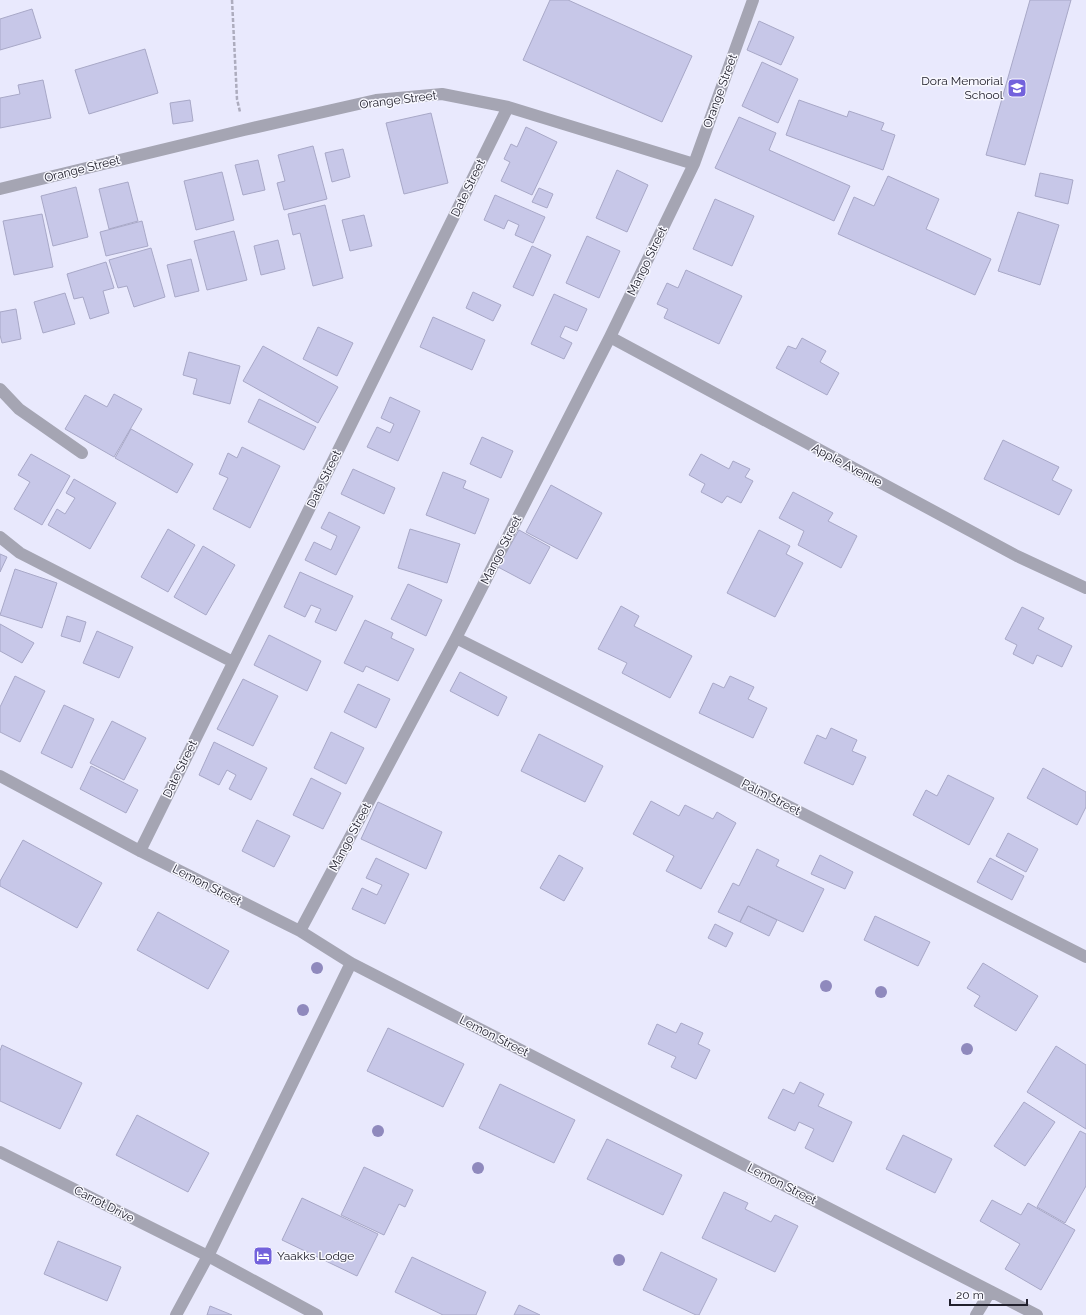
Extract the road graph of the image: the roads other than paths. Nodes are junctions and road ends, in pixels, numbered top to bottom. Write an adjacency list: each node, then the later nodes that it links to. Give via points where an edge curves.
1 (753, 0): 3 (street, Orange Street)
2 (508, 107): 3 (street, Orange Street); 4 (street, Orange Street, via 442,94 376,100); 11 (street, Date Street)
3 (694, 164): 5 (street, Mango Street)
4 (0, 188)
5 (610, 338): 9 (street, Apple Avenue, via 1017,556); 10 (street, Mango Street)
6 (0, 389): 7 (street, via 19,409)
7 (82, 453)
8 (0, 537): 11 (street, via 20,553)
9 (1086, 588)
10 (456, 638): 14 (street, Mango Street); 15 (street, Palm Street)
11 (233, 662): 13 (street, Date Street)
12 (0, 776): 13 (street, Lemon Street)
13 (140, 851): 14 (street, Lemon Street)
14 (300, 931): 16 (street, Lemon Street)
15 (1086, 957)
16 (352, 963): 18 (street); 19 (street, Lemon Street)
17 (0, 1152): 18 (street, Carrot Drive)
18 (208, 1256): 20 (street); 21 (street, Carrot Drive)
19 (990, 1292): 22 (street); 23 (street, Lemon Street)
20 (176, 1315)
21 (317, 1315)
22 (976, 1315)
23 (1037, 1315)

